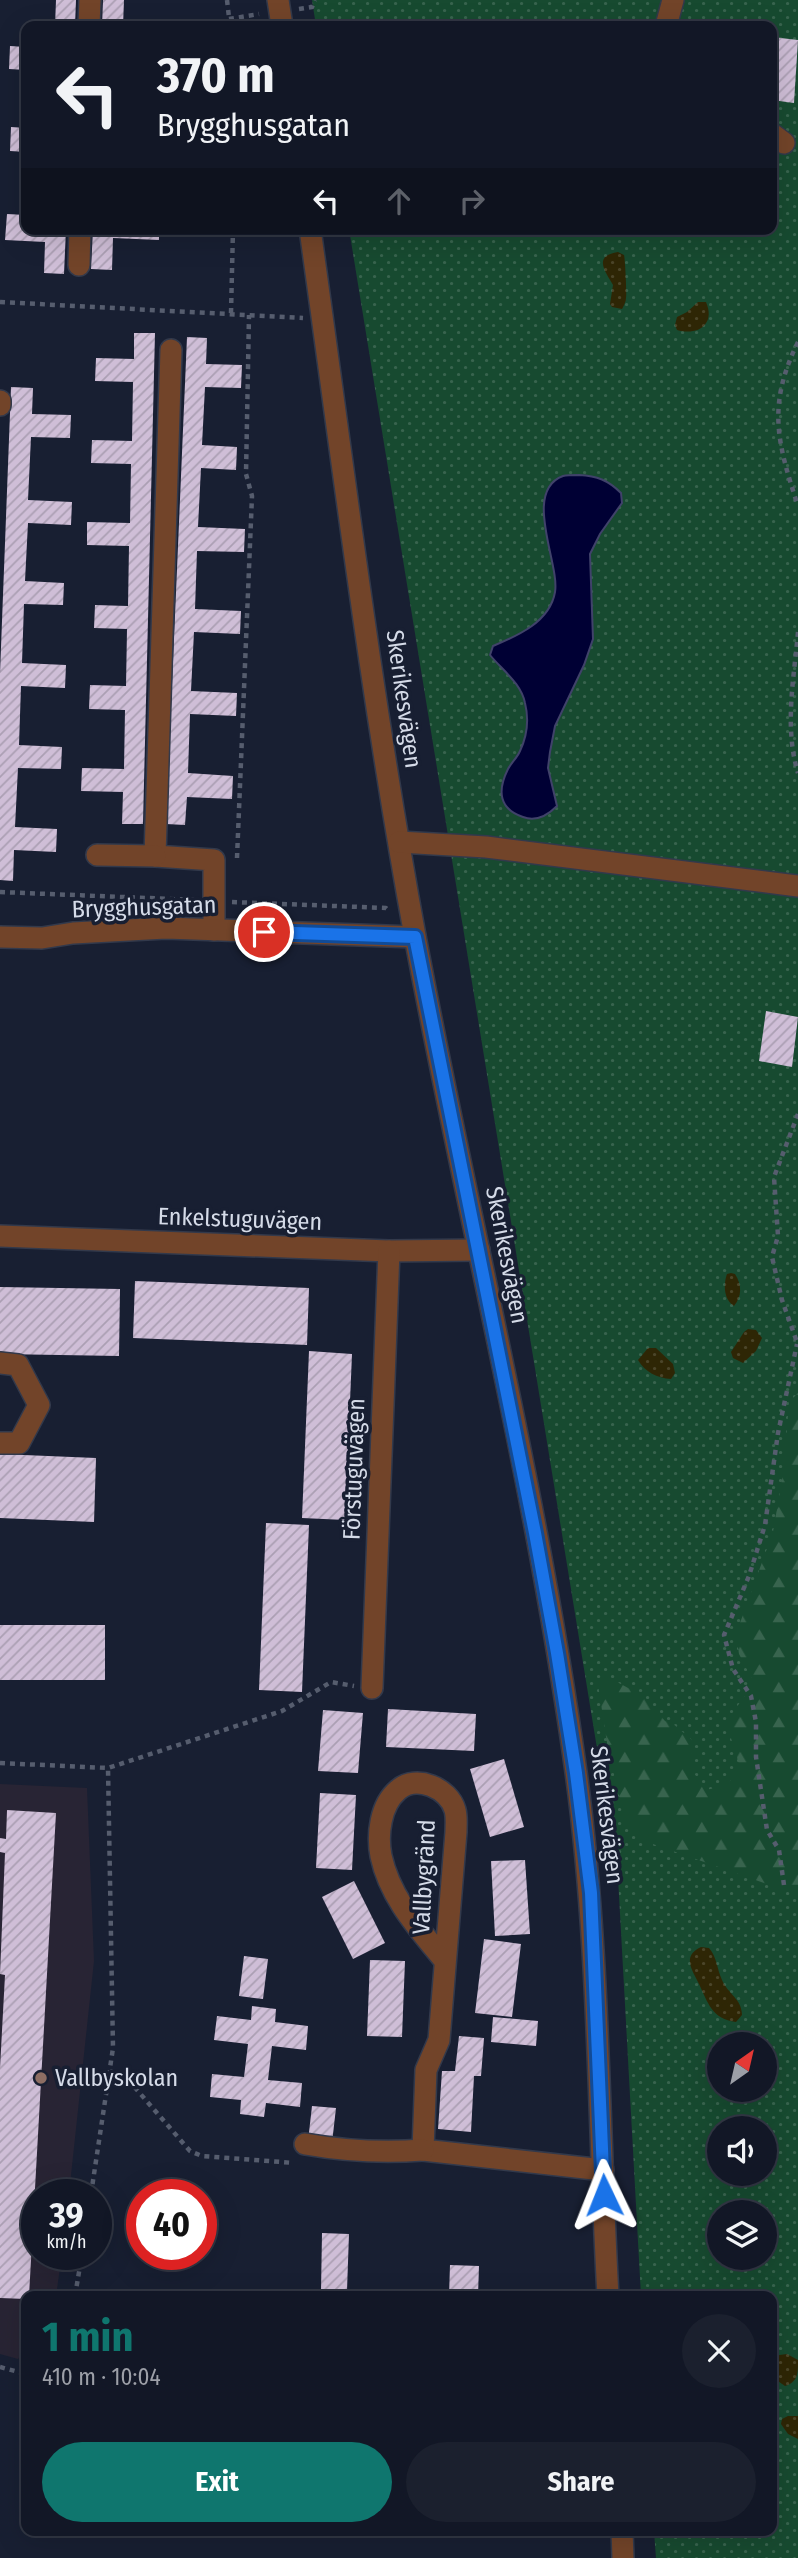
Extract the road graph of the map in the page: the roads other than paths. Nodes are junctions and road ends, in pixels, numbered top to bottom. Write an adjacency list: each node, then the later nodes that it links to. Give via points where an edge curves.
1 (90, 0): 4 (street)
2 (278, 0): 5 (street)
3 (673, 0): 6 (street)
4 (89, 21)
5 (281, 21)
6 (667, 21)
7 (80, 235): 9 (street)
8 (311, 235): 11 (street, Skerikesvägen)
9 (79, 265)
10 (171, 350): 13 (street)
11 (399, 842): 14 (street, via 486,847); 17 (street, Skerikesvägen)
12 (97, 855): 13 (street)
13 (155, 856): 15 (street, via 214,860)
14 (798, 886)
15 (214, 930): 16 (street, Brygghusgatan, via 166,928); 17 (street, Brygghusgatan)
16 (0, 937)
17 (415, 937): 19 (street, Skerikesvägen)
18 (0, 1236): 20 (street, Enkelstuguvägen)
19 (479, 1250): 20 (street, Enkelstuguvägen); 27 (street, Skerikesvägen, via 545,1586 576,1773 591,1893)
20 (389, 1251): 23 (street, Förstuguvägen)
21 (0, 1363): 22 (street, via 18,1365 39,1405 19,1443)
22 (0, 1443)
23 (372, 1688)
24 (445, 1961): 24 (street, Vallbygränd, via 456,1811 441,1791 415,1783 399,1788 388,1802 381,1821 381,1854 397,1898); 26 (street, Vallbygränd, via 439,2040 426,2070)
25 (305, 2144): 26 (street, via 392,2152)
26 (423, 2150): 27 (street)
27 (603, 2170): 28 (street, Skerikesvägen)
28 (608, 2291)
29 (622, 2536): 30 (street)
30 (623, 2558)

